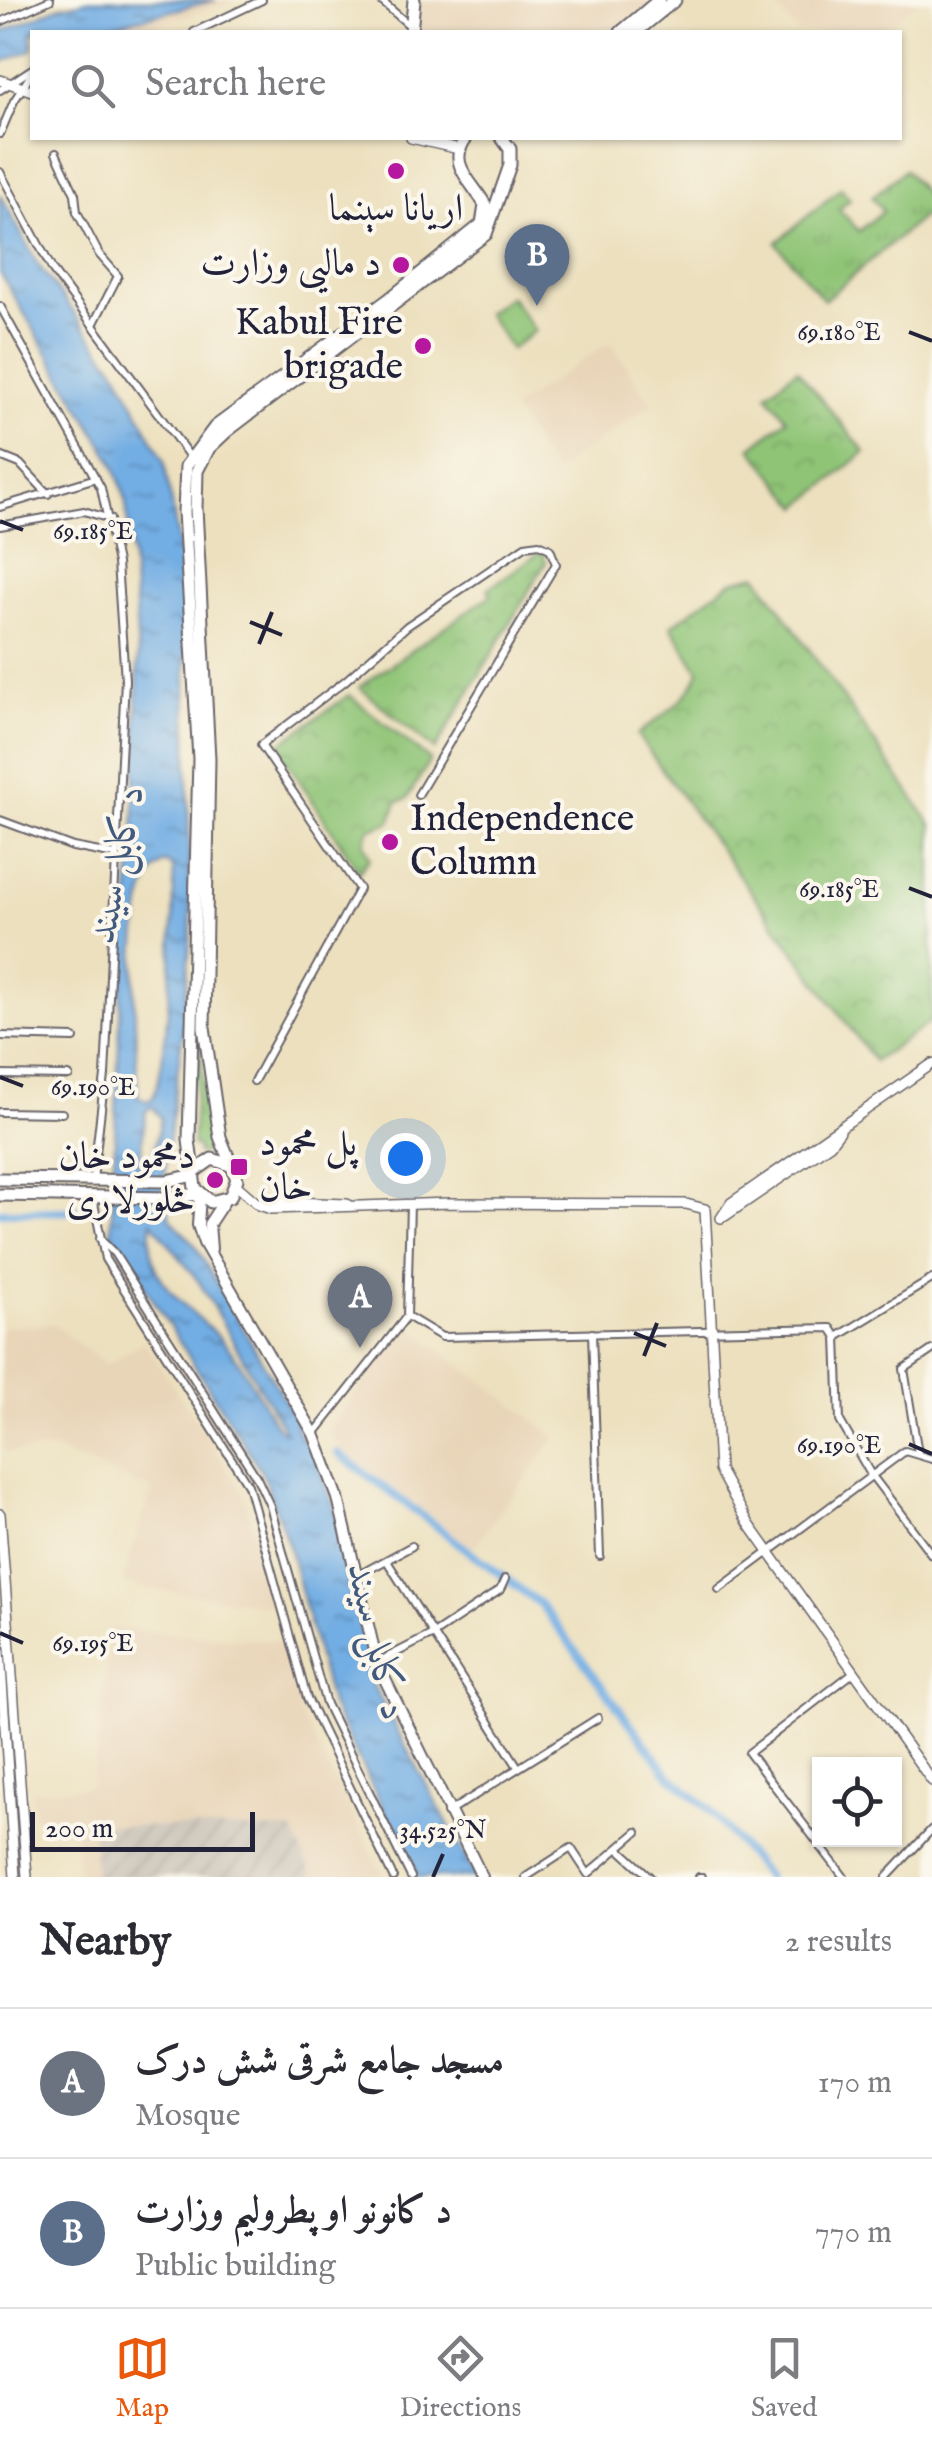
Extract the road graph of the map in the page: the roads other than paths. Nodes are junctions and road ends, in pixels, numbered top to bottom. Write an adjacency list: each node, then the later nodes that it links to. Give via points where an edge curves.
1 (50, 0): 7 (street)
2 (262, 0): 9 (street)
3 (380, 0): 8 (street)
4 (414, 0): 8 (highway)
5 (659, 0): 10 (highway)
6 (675, 0): 11 (highway)
7 (0, 22)
8 (410, 29)
9 (198, 30)
10 (623, 30)
11 (638, 30)
12 (30, 72): 13 (street)
13 (2, 84): 14 (main road)
14 (28, 90): 15 (street, via 14,101)
15 (0, 134)
16 (419, 140): 19 (main road)
17 (465, 140): 19 (highway)
18 (512, 143): 22 (highway)
19 (458, 150): 23 (highway, via 461,172)
20 (56, 152): 25 (street, via 77,212 118,276)
21 (0, 172): 25 (street, via 53,271)
22 (506, 172): 23 (highway, via 491,183); 45 (highway, via 486,234 227,430 197,470 209,759 203,1012 220,1137)
23 (472, 182): 27 (highway, via 485,205 482,224 214,426)
24 (0, 306): 28 (street)
25 (94, 323): 27 (street)
26 (0, 456): 29 (street, via 20,464)
27 (190, 457): 44 (highway, via 183,480 198,759 189,1140)
28 (96, 478): 29 (street); 31 (street)
29 (49, 495): 30 (street)
30 (0, 506)
31 (110, 518): 32 (street, via 84,510); 35 (street, via 124,680)
32 (0, 526)
33 (418, 795): 41 (street, via 550,575 556,558 550,549 525,546 407,626 261,745 359,889)
34 (0, 820): 35 (street)
35 (115, 855): 47 (street)
36 (0, 1036): 37 (street)
37 (74, 1038)
38 (932, 1064): 53 (main road, via 830,1144)
39 (0, 1074): 40 (street)
40 (69, 1076)
41 (254, 1081)
42 (0, 1112): 43 (street)
43 (62, 1113)
44 (195, 1173): 45 (highway, via 212,1159); 47 (highway, via 167,1181); 49 (highway)
45 (235, 1177): 51 (highway); 52 (main road, via 267,1209)
46 (0, 1180): 47 (highway)
47 (93, 1180)
48 (0, 1195): 50 (highway)
49 (199, 1195): 50 (highway); 51 (highway); 55 (main road, via 198,1225)
50 (93, 1198): 54 (street)
51 (224, 1200): 55 (main road, via 210,1224)
52 (410, 1204): 53 (main road, via 700,1205); 57 (street)
53 (708, 1223): 58 (main road)
54 (99, 1238): 63 (street); 65 (street, via 105,1259)
55 (214, 1259): 62 (main road)
56 (932, 1279): 60 (street)
57 (407, 1316): 59 (street, via 442,1337); 62 (street)
58 (711, 1330): 59 (street); 60 (street, via 824,1326); 70 (main road, via 720,1470)
59 (592, 1333): 72 (street)
60 (837, 1337): 67 (street, via 838,1416)
61 (932, 1350): 64 (street, via 904,1369)
62 (314, 1434): 74 (main road)
63 (242, 1453): 65 (street); 92 (street, via 270,1506 326,1704)
64 (918, 1453): 66 (street); 67 (street, via 906,1451)
65 (232, 1459): 91 (street, via 258,1512 307,1698)
66 (932, 1459)
67 (870, 1473): 70 (street); 71 (street)
68 (0, 1514): 77 (main road)
69 (412, 1546): 73 (street)
70 (770, 1552): 76 (street); 81 (main road)
71 (932, 1555)
72 (600, 1556)
73 (387, 1561): 74 (street); 78 (street)
74 (356, 1577): 80 (main road)
75 (505, 1579): 78 (street, via 500,1590)
76 (719, 1590)
77 (3, 1595): 90 (main road)
78 (434, 1633): 80 (street); 83 (street)
79 (0, 1651): 89 (main road)
80 (377, 1663): 85 (main road)
81 (854, 1672): 84 (main road); 96 (street, via 750,1753)
82 (598, 1718): 83 (street)
83 (518, 1766): 85 (street)
84 (932, 1782)
85 (447, 1812): 93 (main road)
86 (932, 1829): 97 (street)
87 (637, 1832): 88 (street)
88 (619, 1849): 94 (street, via 588,1874 571,1848); 95 (street)
89 (15, 1877)
90 (26, 1877)
91 (393, 1877)
92 (411, 1877)
93 (482, 1877)
94 (526, 1877)
95 (650, 1877)
96 (844, 1877)
97 (887, 1877)

